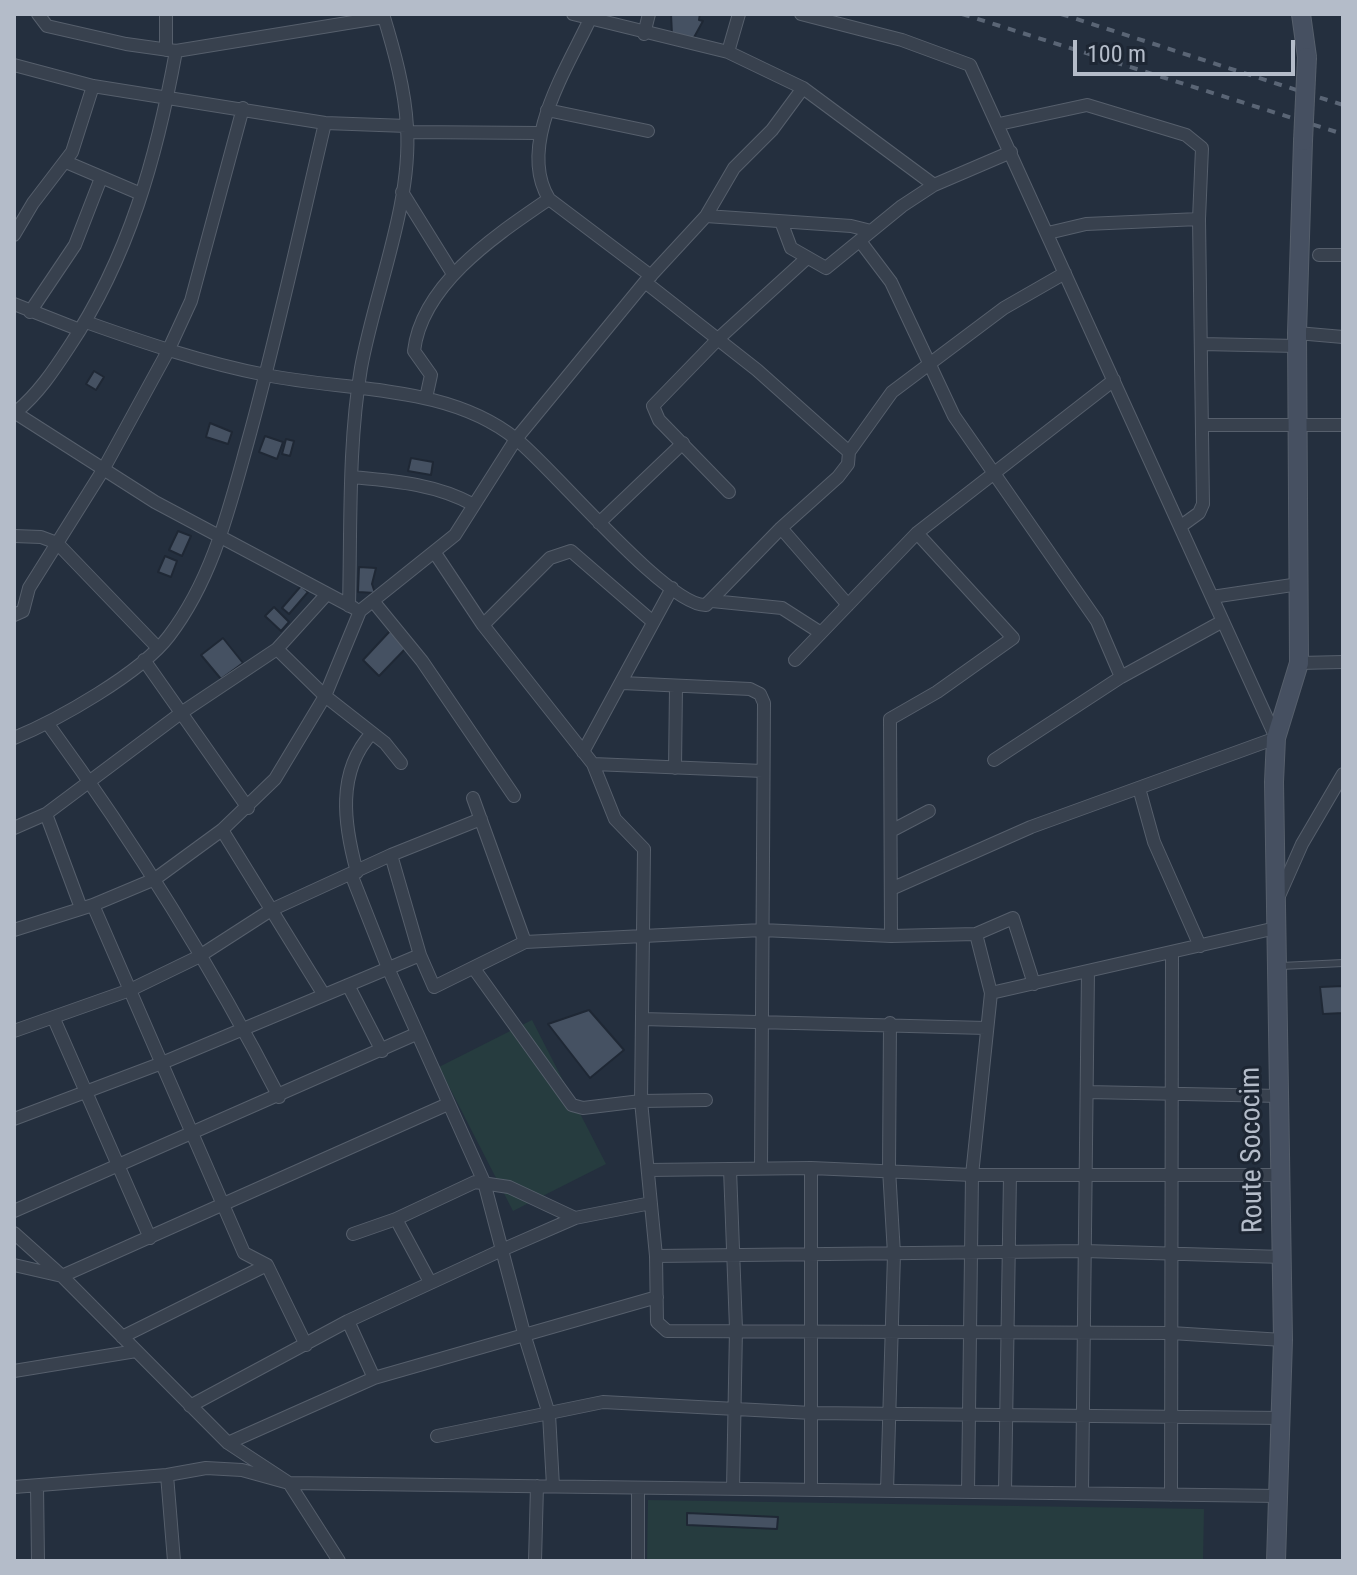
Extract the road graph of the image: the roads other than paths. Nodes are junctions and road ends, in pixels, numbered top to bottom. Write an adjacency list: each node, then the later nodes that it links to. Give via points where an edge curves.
1 (38, 14): 11 (street, via 47,26)
2 (166, 14): 11 (street)
3 (573, 14): 9 (street)
4 (649, 14): 10 (street)
5 (739, 14): 12 (street)
6 (801, 14): 20 (street, via 902,40 970,65)
7 (1301, 14): 49 (street, Route Sococim, bridge, via 1307,57)
8 (384, 15): 11 (street); 21 (street)
9 (591, 17): 10 (street); 18 (street)
10 (644, 34): 12 (street)
11 (171, 50): 16 (street)
12 (728, 52): 15 (street)
13 (14, 65): 14 (street)
14 (93, 86): 16 (street); 25 (street)
15 (803, 88): 27 (street); 31 (street, via 734,168)
16 (168, 97): 17 (street); 29 (street)
17 (243, 108): 19 (street); 51 (street, via 205,259)
18 (547, 110): 22 (street); 23 (street)
19 (325, 123): 21 (street); 53 (street)
20 (999, 124): 24 (street); 32 (street, via 1087,105 1186,135 1202,148)
21 (408, 129): 23 (street); 28 (street)
22 (648, 131)
23 (539, 133): 30 (street, via 542,185)
24 (1011, 152): 27 (street); 35 (street)
25 (66, 162): 26 (street); 36 (street)
26 (101, 178): 29 (street); 45 (street, via 75,245)
27 (934, 185): 34 (street)
28 (402, 192): 42 (street); 55 (street)
29 (141, 194): 46 (street, via 111,280)
30 (549, 199): 42 (street); 43 (street)
31 (706, 216): 33 (street); 43 (street)
32 (1199, 219): 35 (street, via 1086,224); 50 (street)
33 (782, 224): 34 (street); 40 (street, via 791,248)
34 (871, 231): 37 (street)
35 (1048, 233): 41 (street)
36 (14, 235)
37 (860, 241): 40 (street, via 826,268); 52 (street, via 891,282)
38 (1319, 255): 39 (street)
39 (1343, 255)
40 (807, 258): 48 (street)
41 (1065, 273): 52 (street, via 1004,308); 54 (street)
42 (453, 274): 56 (street, via 415,341 414,351 431,375)
43 (648, 279): 48 (street); 61 (street)
44 (14, 304): 45 (street)
45 (30, 312): 46 (street)
46 (83, 326): 51 (street); 57 (street, via 49,378)
47 (1343, 337): 49 (street)
48 (718, 339): 62 (street, via 653,406 659,420); 63 (street)
49 (1297, 339): 50 (street); 60 (street, Route Sococim)
50 (1201, 344): 58 (street)
51 (168, 351): 53 (street); 64 (street)
52 (927, 363): 63 (street, via 892,392); 65 (street, via 954,416)
53 (266, 375): 55 (street); 74 (street)
54 (1114, 380): 65 (street); 70 (street)
55 (359, 391): 56 (street); 66 (street)
56 (426, 398): 61 (street, via 463,407)
57 (15, 412): 64 (street)
58 (1202, 425): 60 (street); 70 (street, via 1203,504)
59 (1343, 425): 60 (street)
60 (1297, 426): 77 (street, Route Sococim)
61 (516, 439): 68 (street); 69 (street)
62 (683, 443): 67 (street); 69 (street)
63 (849, 452): 71 (street, via 838,477)
64 (103, 470): 74 (street); 75 (street)
65 (994, 473): 72 (street); 96 (street, via 1097,621)
66 (352, 477): 68 (street, via 423,485); 84 (street)
67 (729, 492)
68 (474, 505): 76 (street, via 455,535)
69 (599, 523): 78 (street)
70 (1181, 526): 80 (street)
71 (781, 528): 82 (street); 83 (street)
72 (917, 533): 83 (street); 122 (street, via 1013,638 890,719)
73 (14, 536): 75 (street)
74 (221, 537): 79 (street); 90 (street, via 193,601)
75 (57, 543): 85 (street, via 29,588 23,611); 90 (street)
76 (435, 553): 81 (street); 88 (street)
77 (1299, 584): 80 (street); 95 (street, Route Sococim)
78 (672, 588): 82 (street, via 698,606); 87 (street)
79 (326, 595): 84 (street); 91 (street)
80 (1212, 597): 86 (street)
81 (373, 601): 84 (street); 114 (street, via 422,661)
82 (712, 601): 89 (street, via 782,608)
83 (848, 605): 89 (street)
84 (354, 608): 99 (street)
85 (14, 615)
86 (1223, 621): 96 (street); 104 (street)
87 (653, 622): 88 (street, via 571,551 550,558); 97 (street)
88 (483, 625): 105 (street)
89 (821, 633): 93 (street)
90 (158, 648): 92 (street)
91 (277, 649): 99 (street); 100 (street)
92 (144, 660): 100 (street); 101 (street)
93 (795, 660)
94 (1343, 662): 95 (street)
95 (1299, 663): 104 (street, Route Sococim)
96 (1121, 677): 106 (street)
97 (622, 683): 98 (street); 105 (street)
98 (676, 687): 109 (street); 110 (street, via 750,689 760,694)
99 (325, 696): 102 (street); 116 (street, via 275,779)
100 (181, 713): 112 (street); 116 (street)
101 (48, 724): 103 (street); 112 (street)
102 (372, 733): 107 (street); 124 (street, via 360,746 348,776)
103 (14, 738)
104 (1276, 738): 113 (street); 127 (street, Route Sococim)
105 (583, 752): 108 (street)
106 (994, 760)
107 (401, 763)
108 (593, 764): 109 (street); 134 (street, via 615,819 644,849)
109 (675, 768): 110 (street)
110 (763, 771): 132 (street)
111 (1343, 774): 127 (street)
112 (91, 783): 118 (street); 125 (street)
113 (1139, 788): 126 (street, via 1031,827); 137 (street, via 1154,842)
114 (514, 796)
115 (473, 798): 119 (street)
116 (248, 808): 121 (street)
117 (929, 811): 122 (street)
118 (46, 814): 120 (street); 128 (street)
119 (481, 819): 123 (street); 136 (street)
120 (14, 828)
121 (222, 830): 125 (street); 129 (street)
122 (891, 831): 126 (street)
123 (391, 855): 124 (street); 139 (street)
124 (354, 873): 129 (street); 143 (street)
125 (155, 879): 128 (street); 140 (street)
126 (891, 889): 135 (street)
127 (1276, 902): 130 (street, Route Sococim)
128 (87, 907): 131 (street); 148 (street)
129 (271, 910): 140 (street); 150 (street)
130 (1276, 928): 137 (street); 142 (street, Route Sococim)
131 (14, 930)
132 (762, 930): 134 (street); 135 (street); 153 (street)
133 (976, 934): 135 (street); 146 (street, via 1013,918); 149 (street)
134 (643, 936): 136 (street); 152 (street)
135 (891, 936)
136 (525, 942): 144 (street)
137 (1200, 946): 138 (street)
138 (1172, 952): 145 (street); 163 (street)
139 (420, 955): 143 (street); 144 (street, via 434,987)
140 (198, 957): 148 (street); 156 (street)
141 (1343, 963): 142 (lane)
142 (1277, 966): 164 (street, Route Sococim)
143 (388, 968): 147 (street); 158 (street)
144 (475, 970): 167 (street, via 572,1105)
145 (1088, 971): 146 (street); 162 (street)
146 (1034, 984): 149 (street)
147 (348, 985): 150 (street); 159 (street)
148 (130, 990): 151 (street); 160 (street)
149 (991, 993): 155 (street)
150 (324, 995): 156 (street)
151 (54, 1019): 157 (street); 161 (street)
152 (642, 1019): 153 (street); 167 (street)
153 (762, 1023): 154 (street); 172 (street)
154 (890, 1023): 155 (street); 175 (street)
155 (986, 1028): 177 (street)
156 (243, 1029): 160 (street); 165 (street)
157 (14, 1031)
158 (416, 1034): 159 (street); 168 (street)
159 (382, 1051): 165 (street)
160 (162, 1063): 161 (street); 170 (street)
161 (86, 1092): 169 (street); 171 (street)
162 (1087, 1092): 163 (street); 179 (street)
163 (1172, 1094): 164 (street); 180 (street)
164 (1280, 1096): 181 (street, Route Sococim)
165 (279, 1097): 170 (street)
166 (706, 1100): 167 (street)
167 (641, 1101): 176 (street)
168 (448, 1104): 182 (street); 184 (street)
169 (14, 1119)
170 (193, 1134): 171 (street); 184 (street)
171 (118, 1165): 185 (street); 190 (street)
172 (761, 1168): 173 (street); 174 (street)
173 (811, 1168): 175 (street); 197 (street)
174 (730, 1169): 176 (street); 193 (street)
175 (889, 1169): 177 (street); 198 (street)
176 (648, 1170): 183 (street)
177 (972, 1175): 178 (street); 195 (street)
178 (1010, 1175): 179 (street); 194 (street)
179 (1087, 1175): 180 (street); 192 (street)
180 (1171, 1175): 181 (street); 196 (street)
181 (1281, 1175): 200 (street, Route Sococim)
182 (484, 1182): 186 (street, via 509,1187); 187 (street, via 464,1185); 191 (street)
183 (651, 1203): 186 (street); 199 (street)
184 (224, 1206): 190 (street); 202 (street, via 244,1253)
185 (14, 1211)
186 (575, 1218): 191 (street)
187 (396, 1219): 189 (street); 204 (street)
188 (14, 1233): 203 (street)
189 (353, 1234)
190 (150, 1238): 203 (street)
191 (504, 1249): 204 (street); 215 (street)
192 (1085, 1251): 194 (street); 196 (street); 212 (street)
193 (733, 1252): 197 (street); 199 (street); 207 (street)
194 (1007, 1252): 195 (street); 211 (street)
195 (971, 1253): 198 (street); 210 (street)
196 (1171, 1253): 200 (street); 213 (street)
197 (812, 1254): 198 (street); 208 (street)
198 (894, 1254): 209 (street)
199 (656, 1256): 205 (street)
200 (1283, 1257): 216 (street, Route Sococim)
201 (14, 1265): 203 (street)
202 (267, 1265): 214 (street); 217 (street)
203 (62, 1276): 214 (street)
204 (430, 1282): 206 (street)
205 (657, 1297): 207 (street, via 657,1322 667,1331); 215 (street)
206 (348, 1321): 217 (street); 220 (street)
207 (736, 1329): 208 (street); 222 (street)
208 (813, 1330): 209 (street); 223 (street)
209 (891, 1331): 210 (street); 224 (street)
210 (970, 1331): 211 (street); 226 (street)
211 (1006, 1332): 212 (street); 227 (street)
212 (1084, 1332): 213 (street); 228 (street)
213 (1171, 1333): 216 (street); 229 (street)
214 (122, 1337): 218 (street)
215 (525, 1337): 220 (street); 225 (street)
216 (1283, 1340): 230 (street, Route Sococim)
217 (306, 1345): 221 (street)
218 (136, 1351): 219 (street); 221 (street)
219 (14, 1371)
220 (374, 1378): 232 (street)
221 (190, 1406): 232 (street)
222 (733, 1408): 223 (street); 225 (street, via 603,1402); 240 (street)
223 (812, 1413): 224 (street); 241 (street)
224 (889, 1413): 226 (street); 242 (street)
225 (549, 1414): 231 (street); 237 (street)
226 (969, 1414): 227 (street); 243 (street)
227 (1005, 1414): 228 (street); 244 (street)
228 (1083, 1415): 229 (street); 245 (street)
229 (1171, 1416): 230 (street); 246 (street)
230 (1282, 1418): 247 (street, Route Sococim)
231 (437, 1436)
232 (228, 1443): 234 (street)
233 (167, 1475): 234 (street, via 206,1468 242,1470); 235 (street); 249 (street)
234 (289, 1483): 236 (street); 250 (street)
235 (37, 1486): 238 (street); 248 (street)
236 (537, 1486): 237 (street); 251 (street)
237 (553, 1486): 239 (street)
238 (14, 1487)
239 (638, 1488): 240 (street); 252 (street)
240 (733, 1489): 241 (street)
241 (811, 1490): 242 (street)
242 (887, 1491): 243 (street)
243 (968, 1492): 244 (street)
244 (1005, 1492): 245 (street)
245 (1082, 1493): 246 (street)
246 (1171, 1495): 247 (street)
247 (1279, 1496): 253 (street, Route Sococim)
248 (38, 1561)
249 (174, 1561)
250 (339, 1561)
251 (535, 1561)
252 (638, 1561)
253 (1276, 1561)

